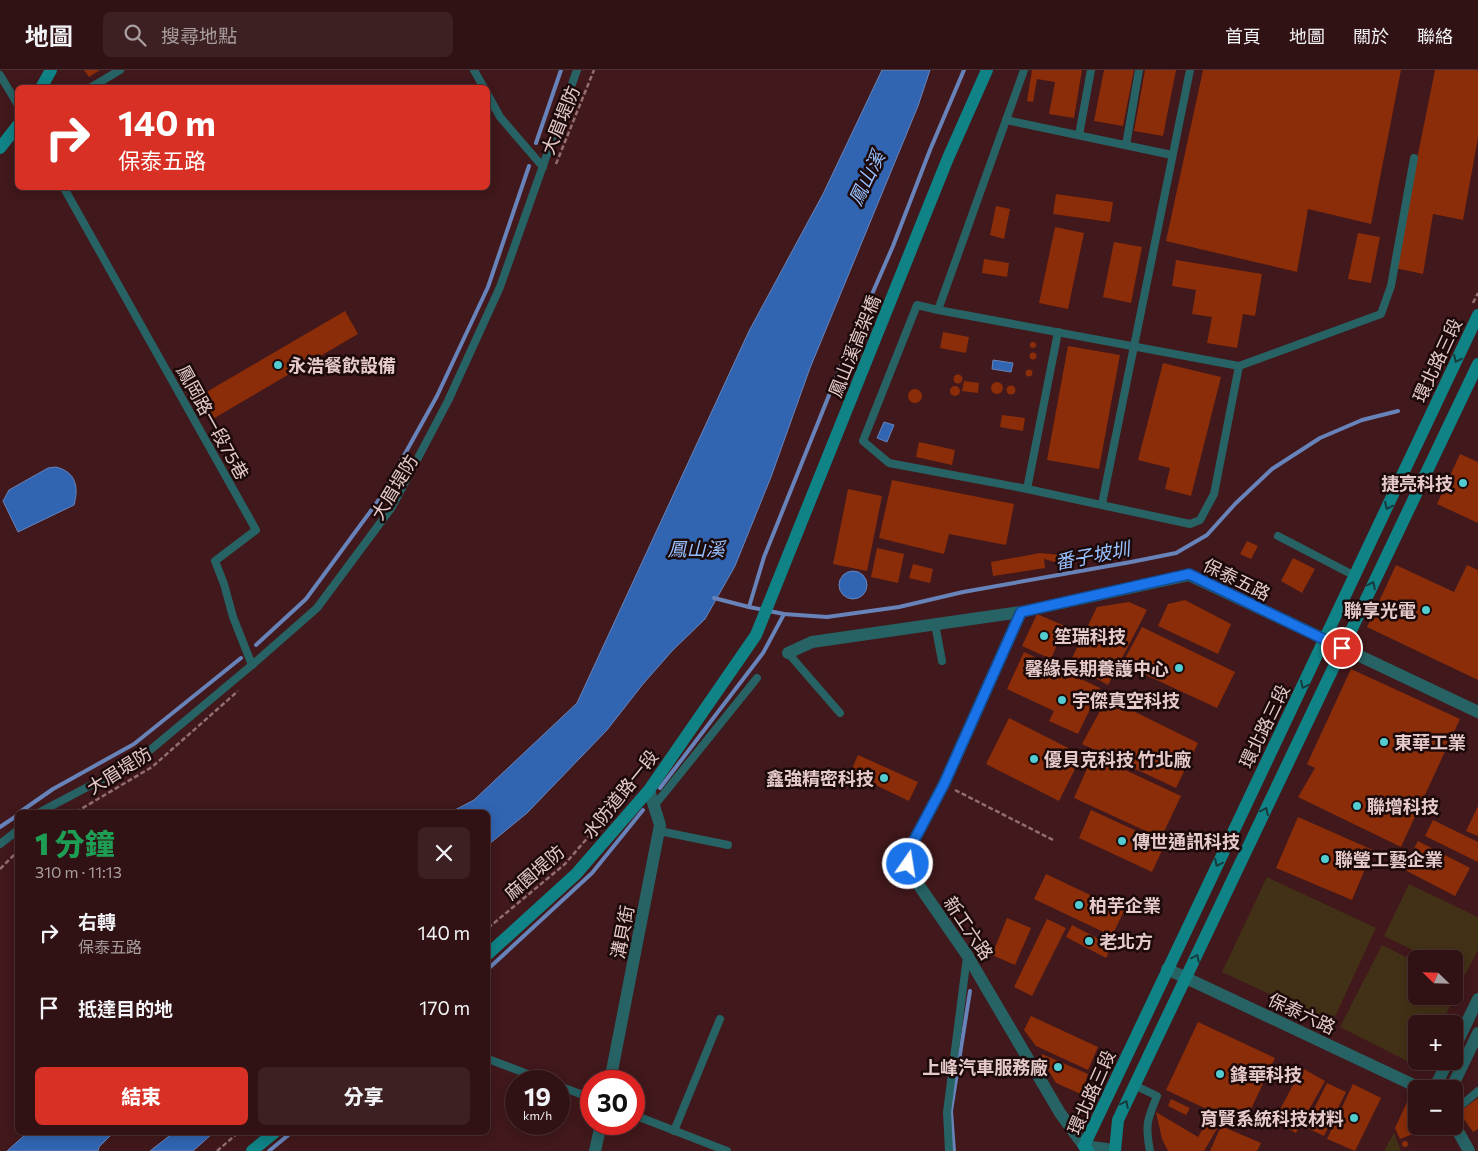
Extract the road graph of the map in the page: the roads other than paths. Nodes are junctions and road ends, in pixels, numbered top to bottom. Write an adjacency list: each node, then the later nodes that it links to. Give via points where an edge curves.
1 (51, 70): 11 (street)
2 (120, 70): 12 (lane)
3 (474, 70): 13 (lane)
4 (577, 70): 23 (lane)
5 (987, 70): 37 (street, 鳳山溪高架橋, via 948,158)
6 (1024, 70): 16 (lane)
7 (1091, 70): 18 (lane)
8 (1139, 70): 19 (lane)
9 (1190, 70): 21 (lane)
10 (0, 75): 15 (lane)
11 (43, 85)
12 (95, 85)
13 (482, 85)
14 (490, 98): 23 (lane, via 500,117)
15 (15, 99)
16 (1006, 120): 18 (lane); 25 (lane)
17 (15, 129): 20 (street)
18 (1079, 135): 19 (lane)
19 (1126, 145): 21 (lane)
20 (0, 147)
21 (1172, 155): 28 (lane)
22 (1414, 158): 30 (lane, via 1391,286 1381,314)
23 (543, 166): 42 (lane, via 500,287 448,401 392,507 317,608)
24 (65, 190): 42 (lane, 鳳岡路一段75巷, via 256,530 215,561)
25 (938, 310): 27 (lane); 31 (lane, via 917,305 864,441 889,463)
26 (1478, 315): 34 (street, 環北路三段, one-way to 34)
27 (1058, 332): 28 (lane); 31 (lane)
28 (1134, 346): 30 (lane); 32 (lane)
29 (1478, 364): 39 (street, 環北路三段, one-way to 29)
30 (1239, 366): 32 (lane, via 1214,494 1200,520 1190,524)
31 (1027, 489): 32 (lane)
32 (1102, 504)
33 (1278, 536): 34 (lane)
34 (1356, 576): 38 (street, 環北路三段)
35 (1021, 612): 36 (street, 保泰五路); 38 (street, 保泰五路, via 1189,574); 54 (street, 新工六路, via 944,784 908,855 909,871)
36 (935, 624): 40 (street, 保泰五路, via 812,642); 41 (lane)
37 (756, 635): 46 (street, 水防道路一段)
38 (1325, 640): 39 (street, 保泰五路); 55 (street, 環北路三段, one-way to 55)
39 (1342, 648): 44 (street, 保泰五路); 56 (street, 環北路三段, one-way to 39)
40 (788, 653): 45 (lane)
41 (942, 661)
42 (252, 665): 48 (lane, via 137,761)
43 (756, 678): 47 (lane)
44 (1478, 712)
45 (840, 713)
46 (649, 790): 47 (street, 溝貝街); 53 (street, 水防道路一段, via 576,874)
47 (654, 806): 49 (street, 溝貝街)
48 (44, 810)
49 (659, 831): 52 (lane); 63 (street, 溝貝街)
50 (15, 832): 51 (lane)
51 (0, 844)
52 (728, 845)
53 (490, 952)
54 (967, 955): 74 (street, 新工六路, via 1060,1113); 79 (lane, via 947,1112)
55 (1167, 969): 56 (street, 保泰六路); 74 (street, 環北路三段)
56 (1186, 978): 65 (street, 保泰六路); 66 (street, 環北路三段)
57 (1478, 999): 59 (street)
58 (720, 1019): 70 (lane)
59 (1463, 1030)
60 (1478, 1033): 64 (street)
61 (490, 1060): 62 (lane)
62 (517, 1070)
63 (612, 1070)
64 (1455, 1080)
65 (1408, 1082)
66 (1134, 1085): 75 (street, 環北路三段, one-way to 66, via 1118,1120); 80 (lane, via 1157,1096 1147,1119)
67 (1478, 1092): 68 (lane)
68 (1463, 1103)
69 (645, 1119): 70 (lane)
70 (674, 1131): 78 (lane)
71 (271, 1135): 76 (street)
72 (599, 1135): 77 (street)
73 (1460, 1135): 81 (street)
74 (1086, 1148): 75 (street)
75 (1115, 1150)
76 (252, 1151)
77 (595, 1151)
78 (727, 1151)
79 (949, 1151)
80 (1150, 1151)
81 (1469, 1151)

